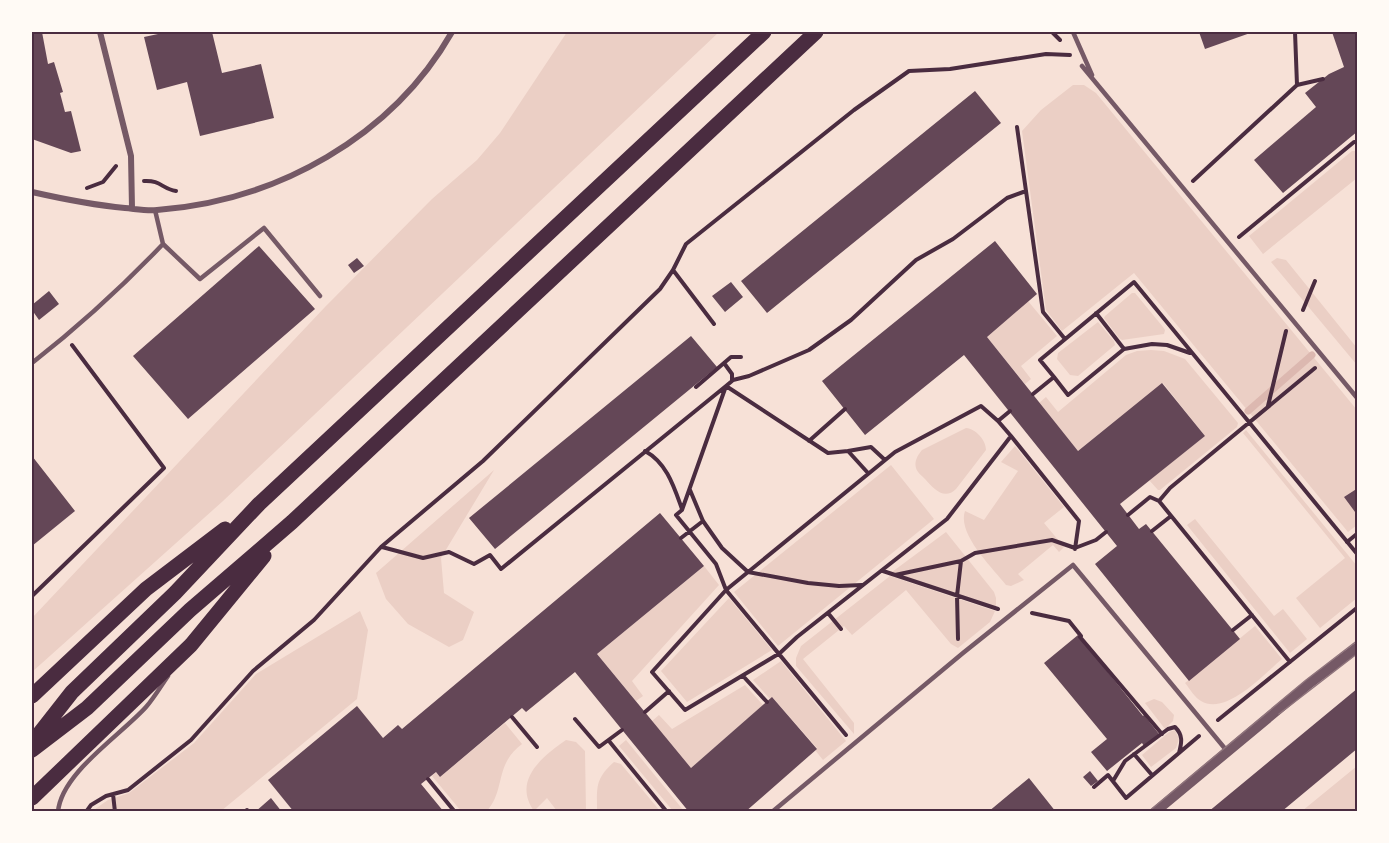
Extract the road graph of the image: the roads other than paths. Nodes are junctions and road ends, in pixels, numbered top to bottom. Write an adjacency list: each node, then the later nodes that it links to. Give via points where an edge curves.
1 (100, 32): 9 (street, via 131,156)
2 (452, 32): 10 (street, via 405,98 322,161 272,185 218,201)
3 (764, 32): 15 (highway)
4 (816, 32): 16 (highway)
5 (1073, 32): 7 (lane)
6 (1082, 66): 7 (lane)
7 (1094, 80): 14 (lane)
8 (32, 192): 9 (street, via 85,204)
9 (132, 208): 10 (street)
10 (155, 210): 11 (lane)
11 (163, 244): 12 (lane, via 200,279 264,228); 13 (lane)
12 (320, 296)
13 (32, 363)
14 (1358, 399)
15 (259, 504): 19 (highway, via 146,589); 20 (highway, via 175,593 72,692)
16 (292, 522): 17 (highway); 21 (highway, via 190,610 87,708)
17 (191, 645): 23 (highway); 24 (lane, via 147,706 72,777)
18 (1358, 647): 22 (street)
19 (32, 696)
20 (32, 743)
21 (32, 750)
22 (1227, 751): 25 (lane, via 1073,565); 26 (street)
23 (32, 798)
24 (58, 812)
25 (772, 812)
26 (1155, 812)

